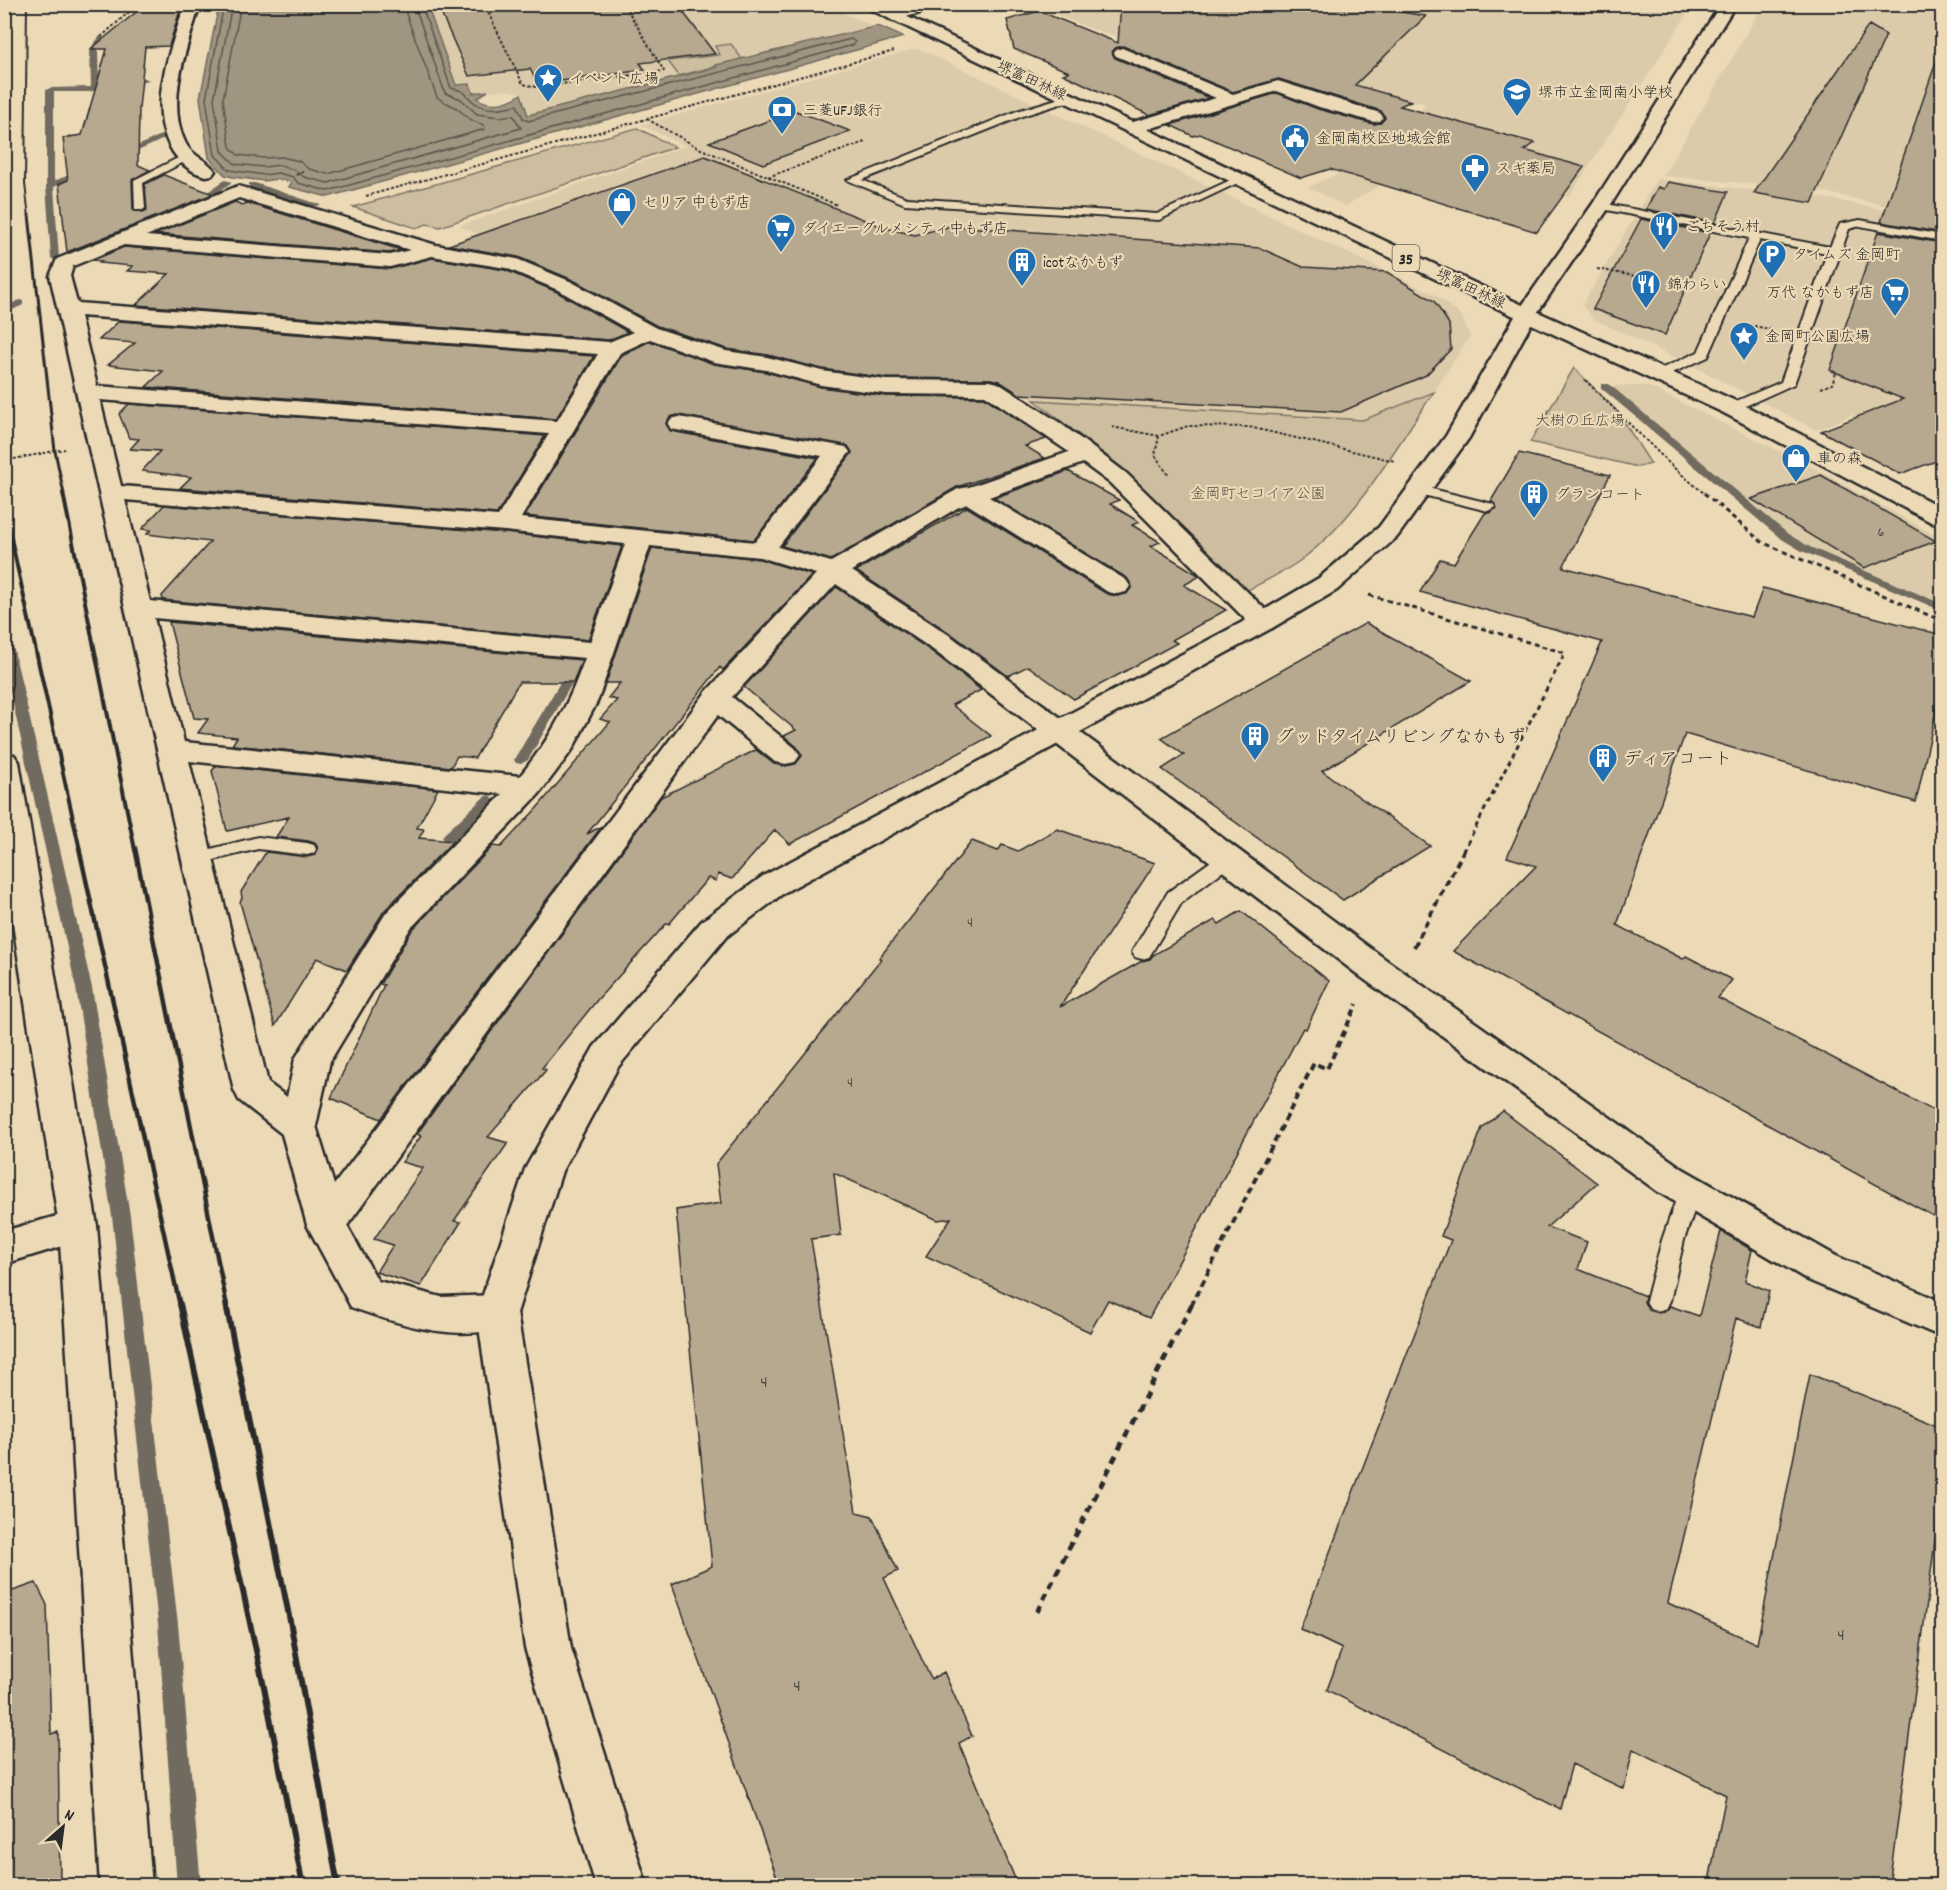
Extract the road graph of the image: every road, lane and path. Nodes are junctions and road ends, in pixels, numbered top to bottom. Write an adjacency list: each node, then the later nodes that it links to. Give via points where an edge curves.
1 (138, 4): 9 (path)
2 (193, 4): 17 (street, via 170,83 171,127)
3 (484, 4): 4 (path, via 523,84 537,87 664,71)
4 (624, 4)
5 (866, 4): 8 (street, 堺富田林線 / 35)
6 (934, 4): 8 (street)
7 (1730, 4): 23 (street)
8 (893, 16): 12 (street, 堺富田林線 / 35)
9 (101, 37)
10 (894, 51): 15 (path)
11 (1122, 53): 13 (street)
12 (1070, 98): 16 (street, 堺富田林線 / 35); 21 (lane, via 1021,113 852,180 905,201 1160,216)
13 (1233, 99): 14 (street, via 1278,86); 16 (street)
14 (1374, 117)
15 (646, 119): 22 (path, via 701,148); 25 (path)
16 (1132, 128): 21 (street, 堺富田林線 / 35)
17 (186, 157): 18 (street); 24 (lane, via 138,183)
18 (206, 171)
19 (303, 171): 20 (path)
20 (298, 174)
21 (1241, 179): 34 (street, 堺富田林線 / 35)
22 (837, 205)
23 (1601, 206): 26 (lane); 34 (street)
24 (139, 208)
25 (312, 213): 28 (street, via 238,192); 29 (street)
26 (1756, 236): 30 (lane); 35 (lane)
27 (1942, 237): 30 (lane, via 1860,223 1844,226)
28 (121, 240): 29 (street, via 390,261); 33 (street, via 64,263 60,276)
29 (432, 250): 37 (street, via 510,263 565,286)
30 (1834, 251): 42 (lane, via 1787,384)
31 (1594, 268): 32 (path)
32 (1661, 281)
33 (69, 309): 38 (street); 41 (street)
34 (1527, 313): 39 (street, 堺富田林線 / 35); 50 (street, via 1457,438)
35 (1719, 318): 36 (path); 39 (lane, via 1703,354)
36 (1781, 331)
37 (649, 332): 38 (street); 47 (street, via 722,357 821,378 886,387 990,388)
38 (612, 349): 44 (street)
39 (1661, 374): 42 (street, 堺富田林線 / 35)
40 (1581, 375): 62 (path, via 1673,467 1762,542)
41 (89, 392): 44 (street); 51 (street)
42 (1732, 408): 54 (street, 堺富田林線 / 35)
43 (679, 424): 57 (street, via 838,452)
44 (563, 428): 55 (street)
45 (1159, 436): 49 (path, via 1188,426 1249,427)
46 (72, 448): 48 (path)
47 (1086, 454): 52 (street); 63 (street, via 1118,478)
48 (4, 461)
49 (1399, 462)
50 (1420, 490): 53 (lane); 59 (street, via 1388,532)
51 (111, 492): 55 (street); 61 (street)
52 (967, 495): 58 (street); 60 (street)
53 (1488, 507)
54 (1942, 518)
55 (505, 524): 56 (street)
56 (640, 537): 57 (street); 64 (street)
57 (762, 550): 58 (street)
58 (834, 571): 65 (street); 66 (street, via 942,642)
59 (1328, 584): 63 (street); 75 (path, via 1566,653)
60 (1118, 586)
61 (137, 608): 64 (street); 67 (street)
62 (1942, 621)
63 (1263, 622): 66 (street)
64 (602, 651): 70 (street, via 584,700 557,750)
65 (716, 698): 68 (street); 79 (street)
66 (1059, 729): 73 (street); 83 (street, via 774,884 714,929 606,1057 544,1169)
67 (173, 750): 70 (street); 72 (street)
68 (785, 755)
69 (5, 764): 80 (street)
70 (528, 787): 77 (street, via 398,921 313,1059)
71 (307, 849): 72 (lane, via 258,843)
72 (198, 858): 77 (street, via 252,1090)
73 (1228, 858): 74 (lane, via 1175,897); 76 (street)
74 (1142, 952)
75 (1410, 956)
76 (1373, 968): 78 (street); 85 (path, via 1327,1069 1314,1063)
77 (298, 1126): 79 (street)
78 (1690, 1191): 82 (lane); 84 (street, via 1822,1268)
79 (326, 1225): 83 (street, via 366,1295 441,1315)
80 (78, 1226): 81 (street); 86 (street)
81 (4, 1248)
82 (1658, 1301)
83 (497, 1313): 87 (street, via 548,1648)
84 (1942, 1320)
85 (1037, 1612)
86 (126, 1886)
87 (622, 1886)

